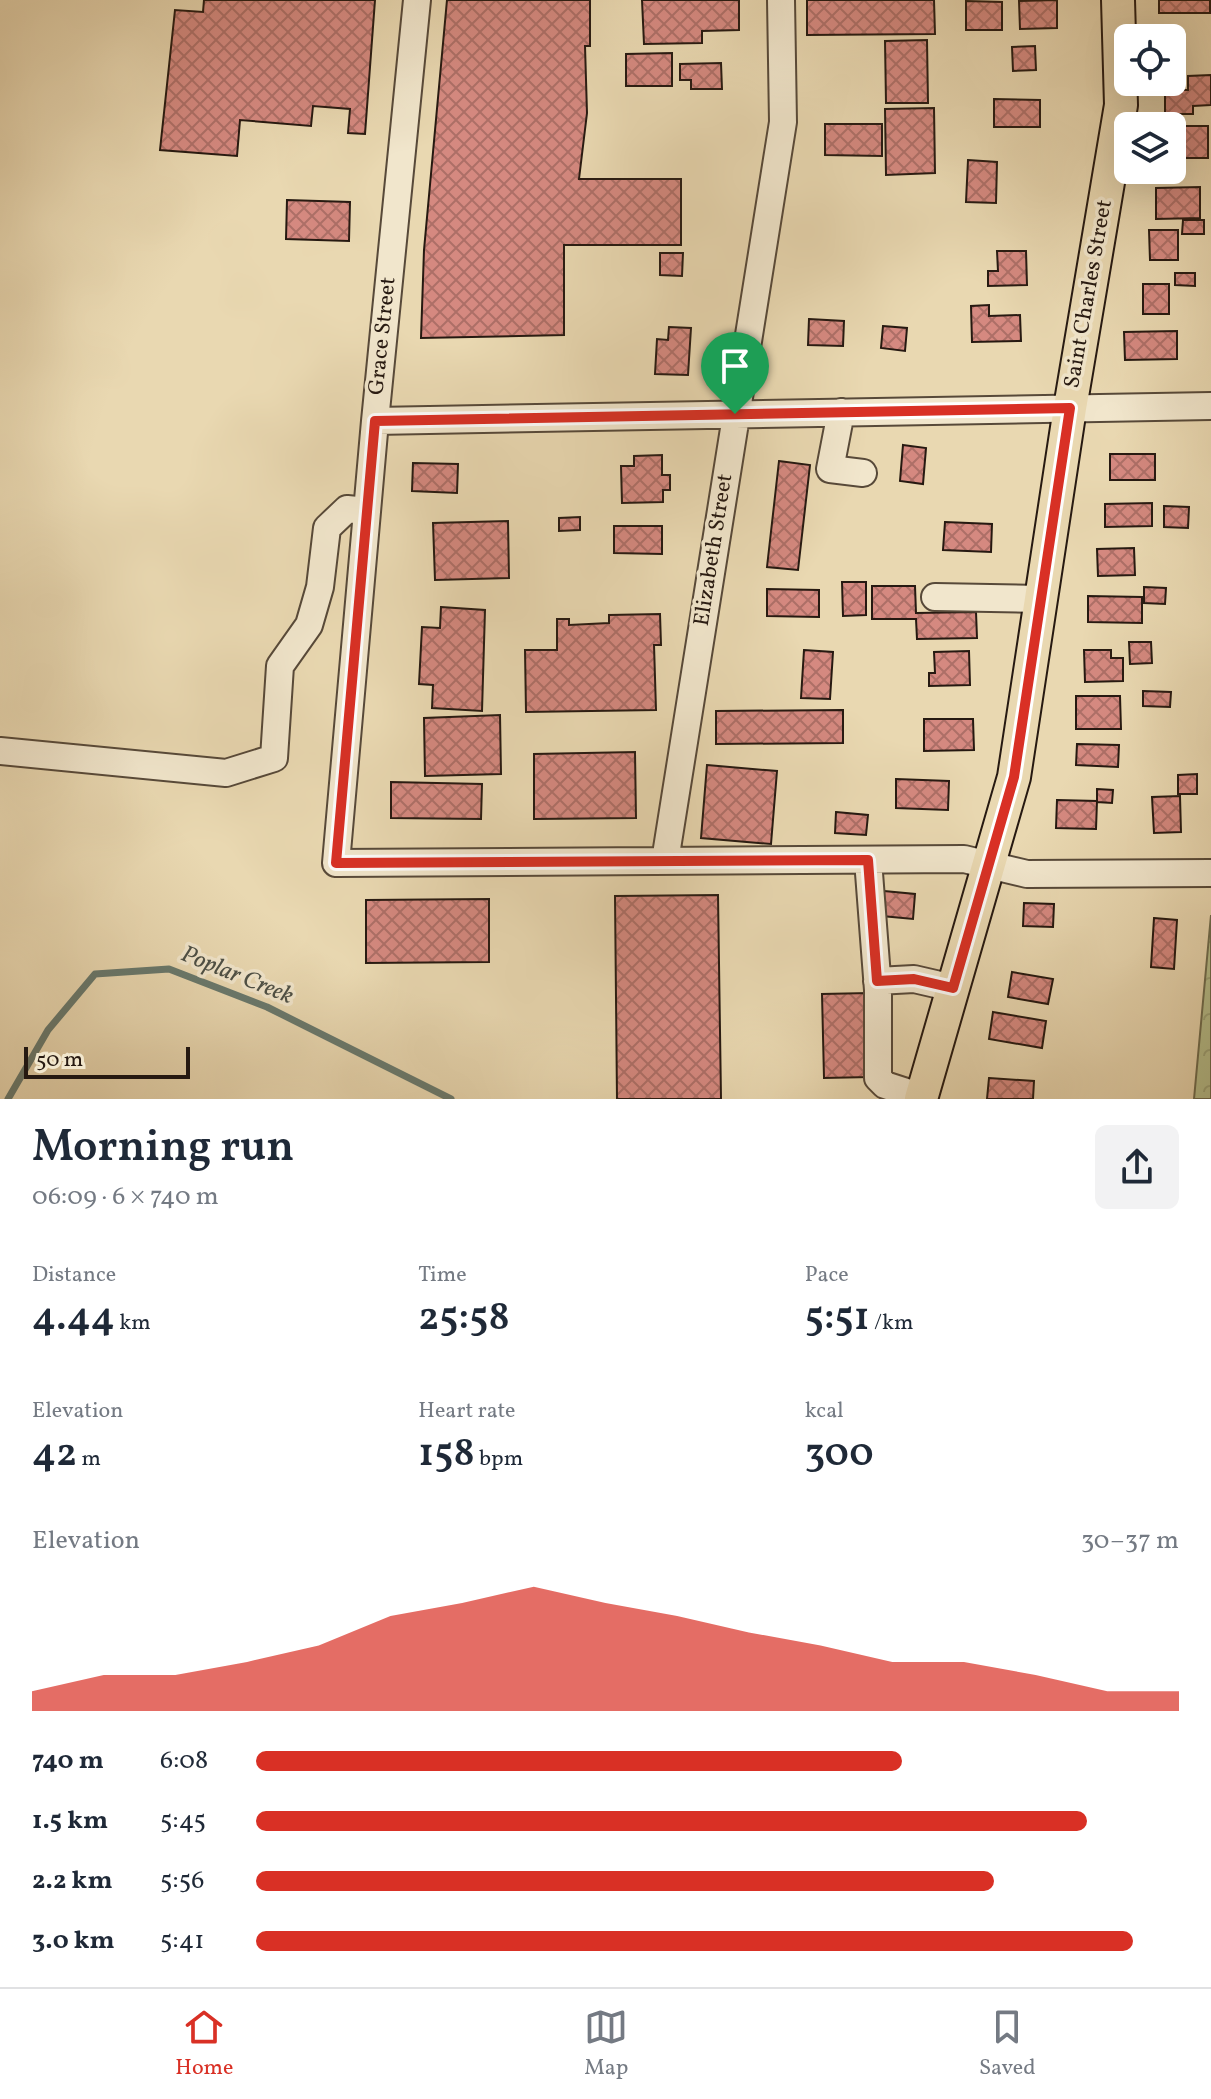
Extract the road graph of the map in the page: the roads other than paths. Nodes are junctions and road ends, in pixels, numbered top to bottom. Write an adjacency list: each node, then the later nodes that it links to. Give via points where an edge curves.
1 (417, 0): 8 (street, Grace Street)
2 (781, 0): 7 (street, Elizabeth Street, via 783,122)
3 (1118, 0): 5 (main road, Saint Charles Street, via 1121,105)
4 (1211, 406): 5 (street)
5 (1070, 408): 6 (street); 12 (main road, Saint Charles Street)
6 (841, 412): 7 (street); 9 (street, via 830,469)
7 (735, 414): 8 (street); 15 (street, Elizabeth Street)
8 (375, 421): 10 (street, Grace Street)
9 (863, 473)
10 (367, 511): 13 (street, via 347,509 327,528 309,625 280,666 274,758 226,773); 15 (street, Grace Street, via 336,863)
11 (935, 597): 12 (street)
12 (1040, 599): 16 (main road, Saint Charles Street, via 1014,777)
13 (0, 751)
14 (868, 860): 15 (street); 16 (street, via 964,859); 18 (street)
15 (665, 861)
16 (989, 866): 17 (street, via 1027,874); 19 (main road, Saint Charles Street)
17 (1211, 873)
18 (877, 981): 19 (street, via 914,979); 20 (street, via 878,1078)
19 (953, 988): 20 (main road, Saint Charles Street)
20 (921, 1098)

